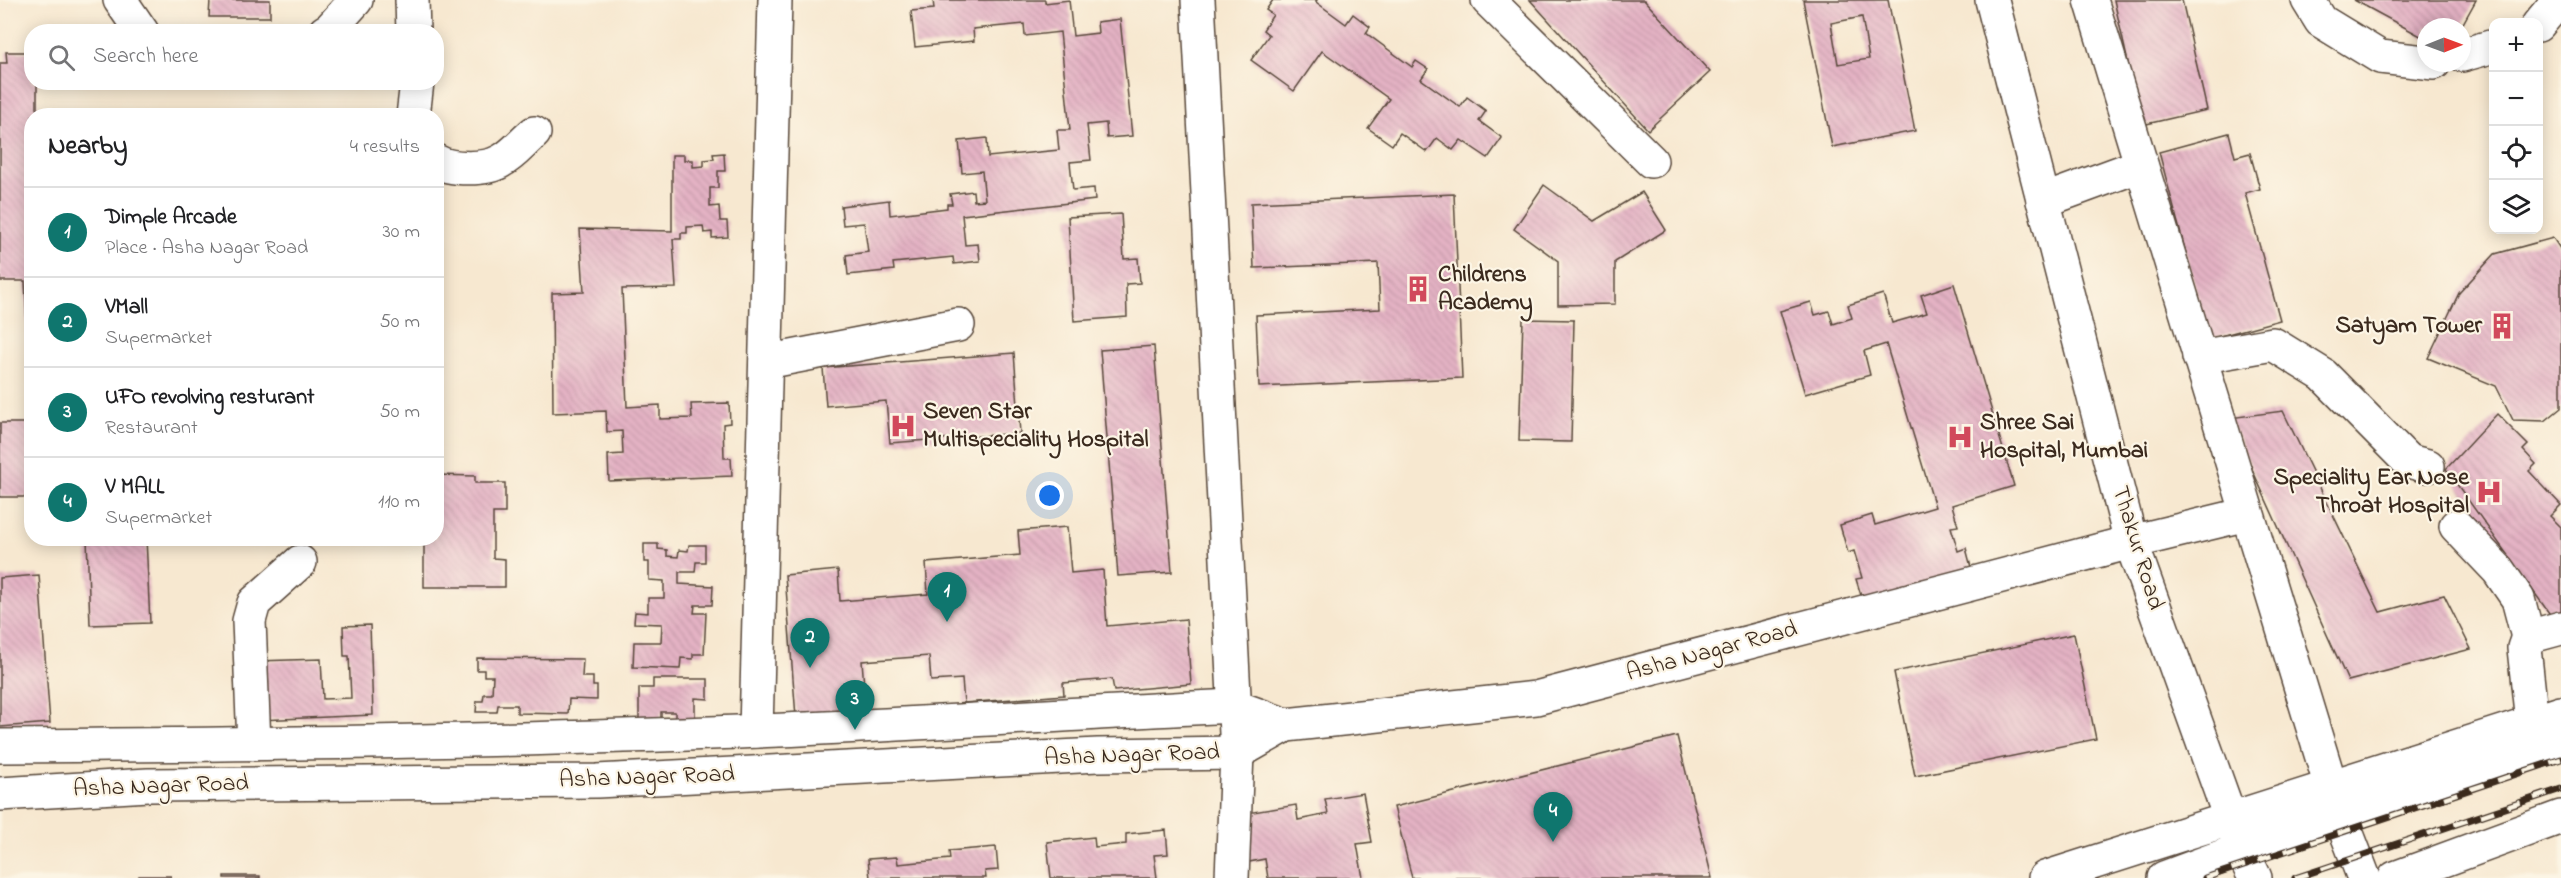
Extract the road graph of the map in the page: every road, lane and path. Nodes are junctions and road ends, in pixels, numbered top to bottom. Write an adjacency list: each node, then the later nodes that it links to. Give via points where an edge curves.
1 (120, 0): 12 (main road)
2 (356, 0): 13 (main road)
3 (412, 0): 14 (main road)
4 (776, 0): 27 (main road)
5 (1198, 0): 35 (main road)
6 (1488, 0): 21 (main road)
7 (1992, 0): 24 (main road, Thakur Road)
8 (2091, 0): 23 (main road)
9 (2308, 0): 17 (main road, via 2321,21 2380,57)
10 (2559, 0): 11 (main road)
11 (2543, 20)
12 (136, 24)
13 (334, 24)
14 (413, 24)
15 (2489, 46): 16 (main road)
16 (2471, 52)
17 (2417, 61)
18 (416, 90): 19 (main road)
19 (414, 108)
20 (534, 134): 22 (main road, via 500,162 469,168)
21 (1651, 161)
22 (444, 165)
23 (2141, 165): 24 (main road); 26 (main road)
24 (2043, 201): 31 (main road, Thakur Road)
25 (958, 325): 27 (main road)
26 (2199, 357): 28 (main road, via 2273,344 2323,375 2408,461); 29 (main road)
27 (766, 362): 38 (main road)
28 (2428, 466)
29 (2247, 514): 31 (main road, Asha Nagar Road); 44 (main road)
30 (2456, 526): 34 (main road, via 2498,570 2518,598)
31 (2131, 542): 37 (main road, Asha Nagar Road, via 1536,698); 46 (main road, Thakur Road)
32 (300, 562): 40 (main road, via 254,603 249,621)
33 (2561, 628): 34 (main road)
34 (2528, 637): 36 (main road, via 2524,648)
35 (1233, 706): 37 (main road, Asha Nagar Road); 38 (main road, Asha Nagar Road); 42 (main road)
36 (2547, 717): 44 (main road)
37 (1286, 725): 42 (main road, Asha Nagar Road)
38 (756, 731): 40 (main road, Asha Nagar Road)
39 (2561, 739): 44 (main road)
40 (254, 744): 41 (main road, Asha Nagar Road)
41 (0, 746)
42 (1237, 753): 43 (main road, Asha Nagar Road, via 1098,755 597,781 148,785); 48 (main road)
43 (0, 794)
44 (2335, 800): 46 (main road); 47 (main road); 51 (main road)
45 (2561, 817): 52 (main road)
46 (2231, 820): 47 (main road, Thakur Road); 49 (main road)
47 (2248, 865): 50 (main road)
48 (1232, 878)
49 (2045, 878)
50 (2164, 878)
51 (2364, 878)
52 (2395, 878)

